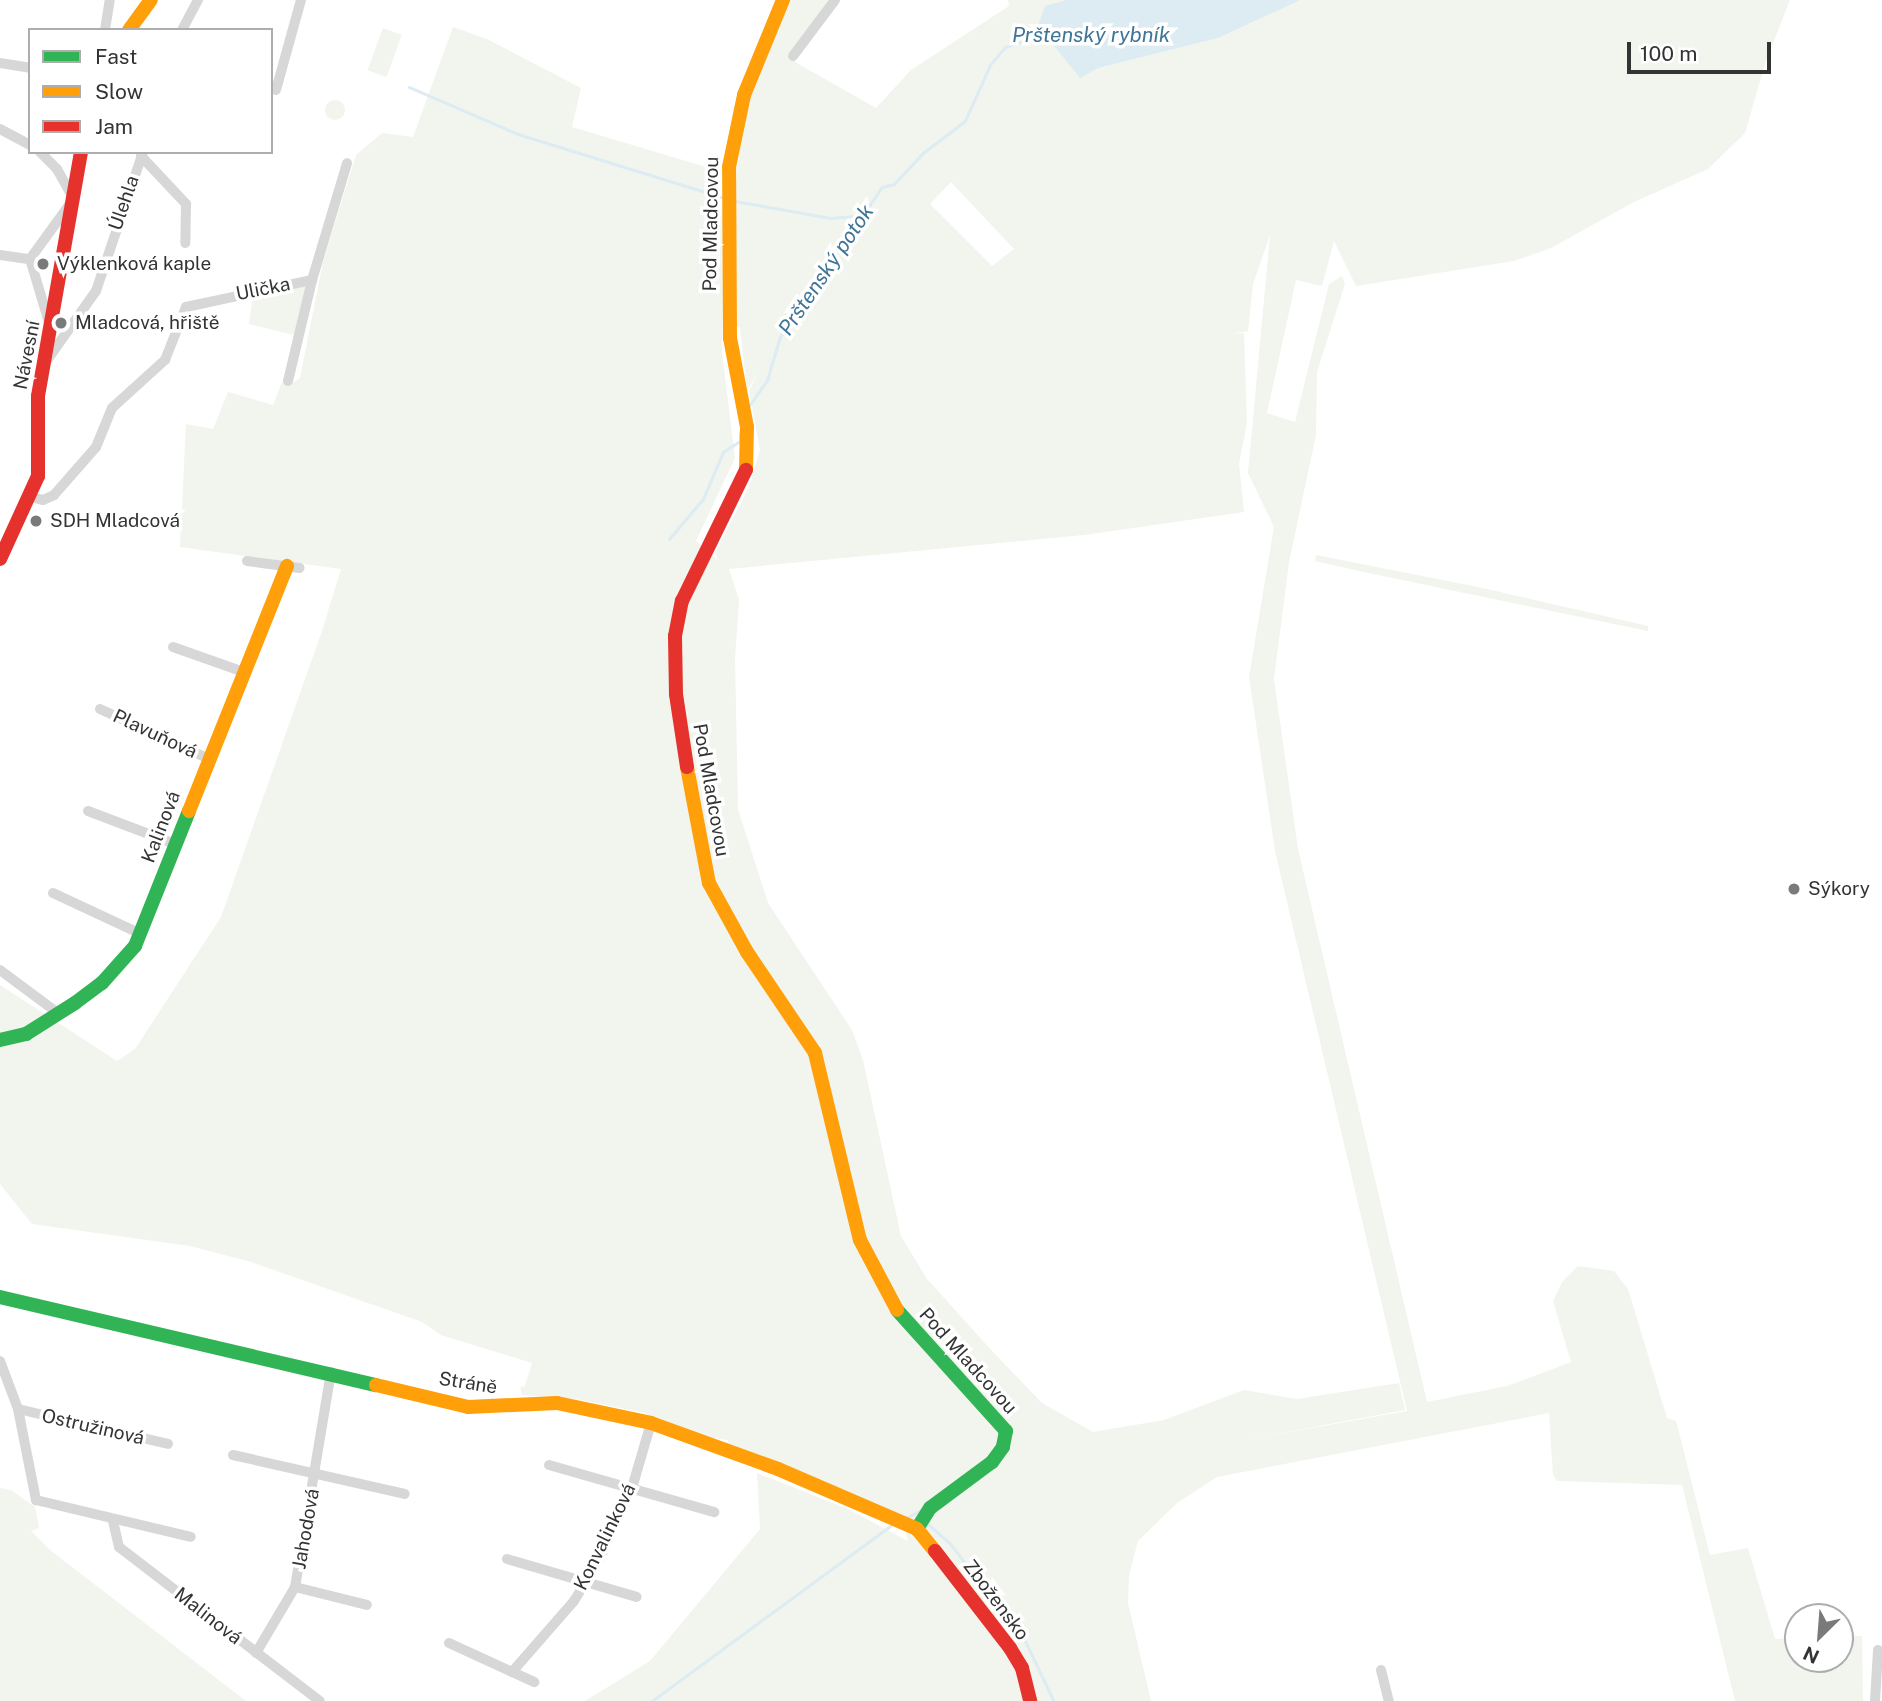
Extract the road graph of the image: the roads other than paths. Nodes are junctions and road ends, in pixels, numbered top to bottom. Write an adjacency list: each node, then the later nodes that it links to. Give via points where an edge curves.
1 (110, 0): 7 (street)
2 (151, 0): 8 (street)
3 (198, 0): 9 (street)
4 (301, 0): 13 (street)
5 (783, 0): 56 (street, Pod Mladcovou, via 744,95 730,157 730,338 750,447 740,486 690,579 677,621 676,694 696,832 709,883 726,918 815,1054 853,1216 880,1284 906,1324 1006,1431 1003,1447 992,1462 930,1508)
6 (835, 0): 10 (street)
7 (105, 28)
8 (130, 28)
9 (183, 28)
10 (793, 56)
11 (0, 63): 12 (street)
12 (28, 68)
13 (276, 90)
14 (0, 129): 15 (street)
15 (28, 144)
16 (42, 154): 20 (street, via 57,169)
17 (81, 154): 20 (street, Návesní)
18 (142, 154): 21 (street, via 186,204); 26 (street, Úlehla, via 96,291)
19 (347, 163): 24 (street, Ulička)
20 (72, 199): 23 (street); 25 (street, Návesní)
21 (185, 243)
22 (0, 255): 23 (street)
23 (30, 259): 25 (street)
24 (312, 280): 27 (street); 28 (street, Ulička, via 186,307 165,360 112,408 96,447 54,495 43,500)
25 (51, 331): 26 (street, Návesní)
26 (45, 363): 28 (street, Návesní, via 37,411 39,471)
27 (288, 381)
28 (30, 497): 29 (street, Návesní)
29 (0, 559)
30 (247, 561): 31 (street)
31 (294, 567): 33 (street, Kalinová)
32 (173, 647): 33 (street)
33 (244, 672): 35 (street, Kalinová)
34 (100, 709): 35 (street, Plavuňová)
35 (209, 759): 37 (street, Kalinová)
36 (88, 811): 37 (street)
37 (175, 844): 39 (street, Kalinová)
38 (53, 893): 39 (street)
39 (141, 934): 41 (street, Kalinová, via 122,964)
40 (0, 970): 41 (street)
41 (58, 1013): 42 (street, Kalinová, via 26,1034)
42 (0, 1040)
43 (0, 1297): 45 (street, Stráně)
44 (0, 1361): 46 (street)
45 (331, 1372): 47 (street, Stráně, via 468,1406 557,1403); 51 (street, Jahodová)
46 (18, 1409): 48 (street, Ostružinová); 55 (street, via 33,1495 48,1506)
47 (651, 1423): 52 (street, Konvalinková); 56 (street, Stráně, via 778,1469)
48 (168, 1444)
49 (233, 1455): 51 (street, Jahodová)
50 (550, 1465): 52 (street)
51 (316, 1471): 53 (street, Jahodová); 60 (street, Jahodová)
52 (632, 1489): 54 (street); 59 (street, Konvalinková)
53 (405, 1494)
54 (714, 1511)
55 (113, 1521): 57 (street); 65 (street, Malinová, via 120,1547)
56 (918, 1529): 70 (street, Zbožensko, via 1010,1648 1022,1668)
57 (191, 1537)
58 (507, 1559): 59 (street)
59 (586, 1582): 61 (street); 67 (street, Konvalinková)
60 (295, 1587): 62 (street, Jahodová); 65 (street, Jahodová)
61 (637, 1597)
62 (368, 1605)
63 (449, 1643): 67 (street)
64 (1878, 1650): 72 (street)
65 (256, 1653): 69 (street, Malinová)
66 (1381, 1670): 71 (street)
67 (512, 1672): 68 (street)
68 (534, 1682)
69 (320, 1701)
70 (1030, 1701)
71 (1389, 1701)
72 (1875, 1701)

